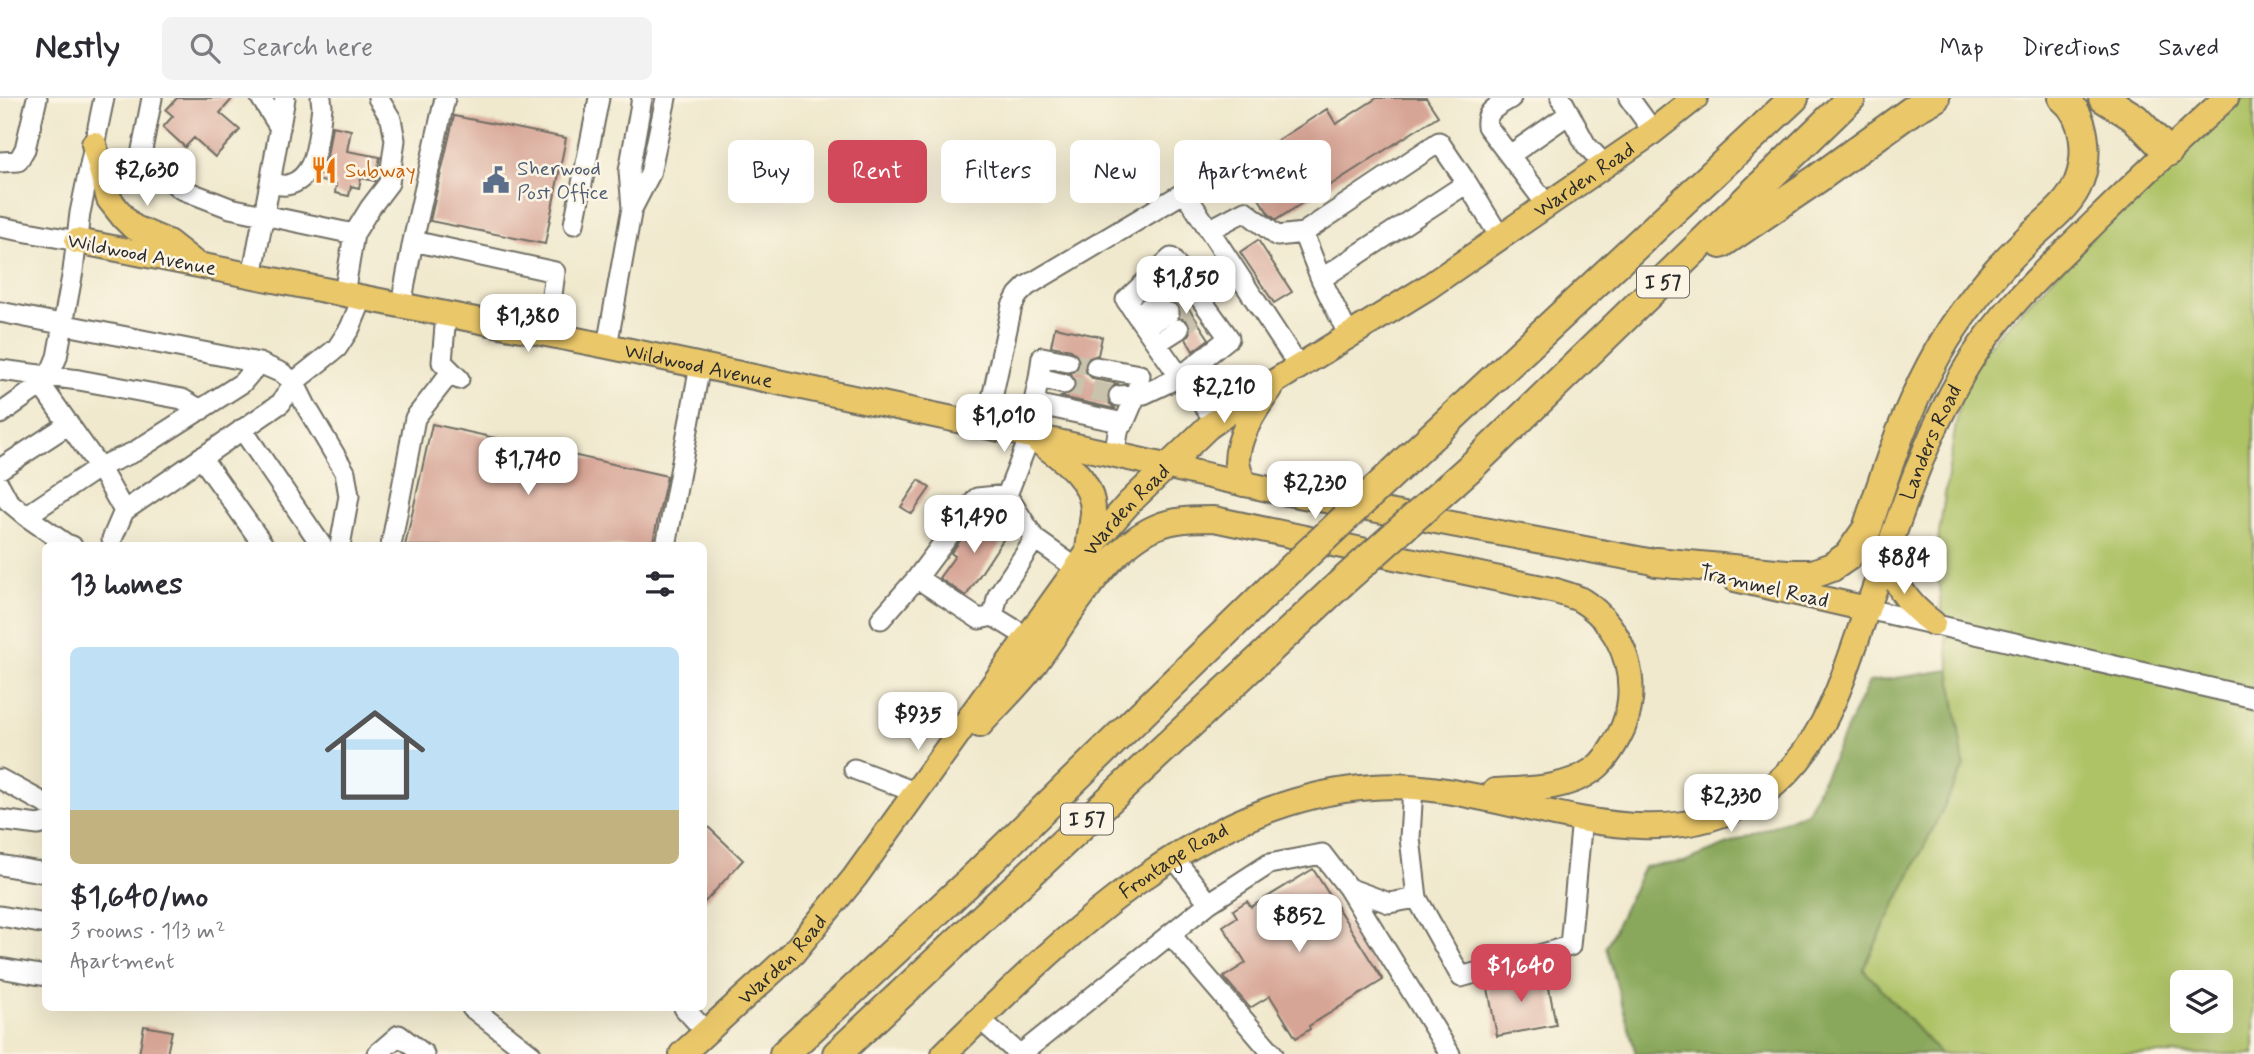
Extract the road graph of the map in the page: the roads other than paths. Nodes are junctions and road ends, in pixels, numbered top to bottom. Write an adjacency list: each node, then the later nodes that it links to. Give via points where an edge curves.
1 (37, 98): 27 (street, via 22,155 18,161)
2 (104, 98): 24 (street)
3 (152, 98): 33 (street, via 142,150 145,160 181,189)
4 (261, 98): 22 (street)
5 (285, 98): 22 (street)
6 (321, 98): 29 (street, via 306,176 287,186)
7 (378, 98): 38 (street, via 391,119 395,140 390,183)
8 (445, 98): 41 (street)
9 (599, 98): 34 (street)
10 (642, 98): 32 (street, via 629,171)
11 (666, 98): 32 (street, via 650,174)
12 (1511, 98): 26 (street, via 1486,117 1487,126)
13 (1629, 98): 23 (street)
14 (1695, 98): 23 (main road, Warden Road)
15 (1794, 98): 135 (highway, I 57, bridge, via 1272,587 969,882)
16 (1852, 98): 45 (highway, I 57)
17 (1935, 98): 45 (highway)
18 (2063, 98): 99 (highway, via 2072,106 2084,141 2079,184 1997,270 1944,342 1907,416 1857,547 1832,567 1800,575)
19 (2103, 98): 25 (highway, via 2135,118)
20 (2226, 98): 25 (main road, Landers Road)
21 (1565, 106): 26 (street); 28 (street, via 1586,145)
22 (280, 128): 29 (street)
23 (1653, 131): 28 (main road, Warden Road)
24 (94, 144): 40 (street); 42 (main road, via 109,199 124,218 133,227 168,242)
25 (2168, 152): 97 (main road, Landers Road, via 2018,299 1972,360 1939,420)
26 (1510, 155): 31 (street)
27 (0, 162)
28 (1605, 165): 31 (main road, Warden Road)
29 (270, 183): 33 (street)
30 (1467, 183): 37 (street, via 1438,142); 39 (street); 44 (street)
31 (1547, 205): 39 (main road, Warden Road)
32 (632, 208): 55 (street)
33 (263, 216): 38 (street); 43 (street)
34 (574, 224)
35 (0, 226): 40 (street, Wildwood Avenue)
36 (1209, 230): 37 (street, via 1245,211 1277,236); 60 (street); 75 (street, via 1193,188 1027,286 1012,306)
37 (1303, 233): 44 (street)
38 (354, 234): 46 (street)
39 (1500, 237): 54 (main road, Warden Road)
40 (77, 241): 42 (main road, Wildwood Avenue); 51 (street)
41 (413, 241): 48 (street); 53 (street, via 555,272)
42 (199, 266): 43 (main road, Wildwood Avenue)
43 (252, 276): 46 (main road, Wildwood Avenue)
44 (1321, 279): 54 (street)
45 (1660, 285): 136 (highway, I 57, bridge, via 1473,465)
46 (354, 295): 48 (main road, Wildwood Avenue); 66 (street, via 350,328 337,348)
47 (1184, 304): 52 (street); 52 (street); 52 (street, via 1171,258 1126,300); 62 (street, via 1229,338)
48 (401, 305): 50 (main road, Wildwood Avenue)
49 (0, 312): 51 (street)
50 (446, 314): 53 (main road, Wildwood Avenue); 95 (street, via 442,362 455,376 415,418)
51 (63, 325): 57 (street); 64 (street, via 57,357)
52 (1146, 328): 62 (street)
53 (547, 334): 55 (main road, Wildwood Avenue)
54 (1349, 336): 60 (main road, Warden Road)
55 (607, 346): 58 (main road, Wildwood Avenue)
56 (1068, 362): 63 (street, via 1042,357)
57 (259, 363): 66 (street); 70 (street, via 242,383)
58 (700, 366): 75 (main road, Wildwood Avenue); 96 (street)
59 (1096, 367): 68 (street, via 1140,375)
60 (1299, 367): 65 (main road, Warden Road)
61 (0, 370): 64 (street)
62 (1180, 377): 68 (street, via 1144,394); 72 (street)
63 (1039, 378): 67 (street); 69 (street)
64 (45, 380): 70 (street, via 182,399); 71 (street); 74 (street)
65 (1278, 380): 72 (main road, Warden Road); 83 (main road, via 1255,408 1238,452)
66 (295, 382): 76 (street, via 281,403); 94 (street, via 345,472 349,496)
67 (1064, 384)
68 (1128, 396): 73 (street, via 1124,423)
69 (1035, 404): 73 (street); 77 (street)
70 (201, 410): 80 (street, via 134,452)
71 (0, 414)
72 (1216, 421): 81 (main road, Warden Road)
73 (1120, 422): 78 (street)
74 (69, 424): 80 (street); 82 (street)
75 (986, 426): 77 (main road, Wildwood Avenue)
76 (242, 429): 79 (street); 93 (street)
77 (1028, 436): 78 (main road, Wildwood Avenue); 85 (street); 98 (main road, via 1062,458 1085,482 1093,510)
78 (1114, 455): 81 (main road, Wildwood Avenue)
79 (201, 457): 86 (street); 92 (street)
80 (99, 467): 86 (street); 88 (street)
81 (1167, 467): 83 (main road, Wildwood Avenue); 98 (main road, Warden Road, via 1129,503)
82 (0, 470)
83 (1244, 484): 87 (main road, Wildwood Avenue)
84 (0, 486): 88 (street)
85 (1007, 495): 90 (street); 100 (street, via 977,498)
86 (124, 510): 89 (street)
87 (1395, 513): 99 (main road, Trammel Road)
88 (26, 516): 91 (street)
89 (112, 539)
90 (1035, 539): 98 (street); 102 (street, via 998,595)
91 (63, 542)
92 (261, 542)
93 (332, 542)
94 (336, 542)
95 (392, 542)
96 (667, 542)
97 (1889, 550): 101 (main road, Landers Road); 104 (main road, via 1895,581 1905,598)
98 (1082, 561): 105 (main road, Warden Road)
99 (1656, 562): 101 (main road, Trammel Road)
100 (917, 578): 102 (street, via 979,619); 103 (street)
101 (1867, 609): 104 (street, Trammel Road); 113 (main road, Landers Road, via 1819,731 1804,755 1767,791 1740,808 1673,826 1614,825)
102 (993, 616): 105 (street)
103 (881, 619)
104 (1933, 623): 106 (street, Trammel Road)
105 (1027, 637): 110 (main road, Warden Road)
106 (2254, 698)
107 (855, 769): 110 (street)
108 (0, 779): 112 (street)
109 (1413, 786): 111 (main road, Frontage Road); 116 (main road, Frontage Road, via 1325,793 1286,803); 120 (street, via 1410,838)
110 (917, 793): 111 (main road, via 1032,668 1108,563 1130,542 1157,526 1185,519 1214,519 1556,591 1581,600 1615,633 1631,678 1630,700 1625,725 1594,769 1564,784); 130 (main road, Warden Road, via 793,953)
111 (1459, 793): 113 (main road, Landers Road)
112 (42, 802)
113 (1582, 818): 120 (street, via 1570,946 1461,977)
114 (0, 820): 115 (street)
115 (42, 824)
116 (1174, 857): 121 (street); 129 (main road, Frontage Road, via 1087,922)
117 (0, 865): 118 (street)
118 (42, 872)
119 (1348, 888): 120 (street, via 1389,903); 121 (street, via 1322,853 1269,864); 140 (street)
120 (1417, 898)
121 (1209, 903): 124 (street)
122 (0, 916): 123 (street)
123 (42, 923)
124 (1170, 934): 138 (street); 139 (street)
125 (0, 968): 126 (street)
126 (42, 975)
127 (476, 1011): 133 (street)
128 (687, 1011): 130 (street)
129 (980, 1019): 137 (main road, Frontage Road); 138 (street)
130 (706, 1032): 134 (main road, Warden Road)
131 (377, 1054): 132 (street, via 399,1035)
132 (424, 1054)
133 (531, 1054)
134 (682, 1054)
135 (784, 1054)
136 (837, 1054)
137 (944, 1054)
138 (1020, 1054)
139 (1273, 1054)
140 (1450, 1054)

